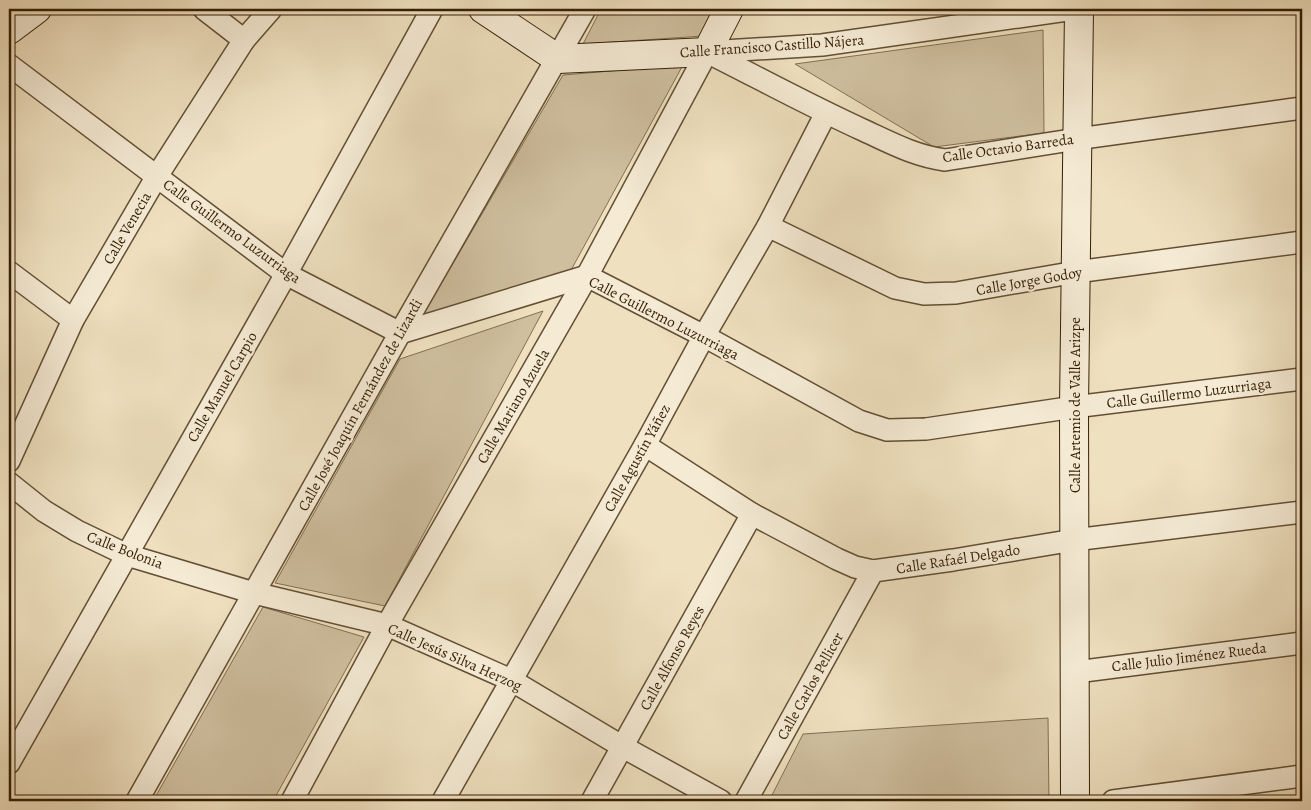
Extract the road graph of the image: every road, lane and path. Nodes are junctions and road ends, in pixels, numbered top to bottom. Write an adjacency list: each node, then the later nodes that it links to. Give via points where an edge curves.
1 (37, 9): 10 (street)
2 (204, 9): 11 (street)
3 (270, 9): 11 (street, Calle Venecia)
4 (432, 9): 23 (street, Calle Manuel Carpio)
5 (483, 9): 13 (street)
6 (585, 9): 13 (street, Calle José Joaquín Fernández de Lizardi)
7 (729, 9): 12 (street, Calle Mariano Azuela)
8 (1074, 9): 12 (street, Calle Francisco Castillo Nájera, via 822,45)
9 (1079, 9): 17 (street, Calle Artemio de Valle Arizpe)
10 (9, 30)
11 (244, 40): 18 (street, Calle Venecia)
12 (707, 52): 13 (street, Calle Francisco Castillo Nájera); 16 (street, Calle Octavio Barreda); 24 (street, Calle Mariano Azuela)
13 (558, 59): 26 (street, Calle José Joaquín Fernández de Lizardi)
14 (9, 65): 18 (street, Calle Guillermo Luzurriaga)
15 (1302, 108): 17 (street, Calle Octavio Barreda)
16 (826, 113): 17 (street, Calle Octavio Barreda, via 908,151 926,158 945,160); 19 (street, Calle Agustín Yáñez)
17 (1077, 139): 22 (street, Calle Artemio de Valle Arizpe)
18 (157, 176): 23 (street, Calle Guillermo Luzurriaga); 25 (street, Calle Venecia)
19 (768, 226): 22 (street, Calle Jorge Godoy, via 895,288 924,294 956,293); 27 (street, Calle Agustín Yáñez)
20 (1302, 242): 22 (street, Calle Jorge Godoy)
21 (9, 272): 25 (street)
22 (1076, 272): 29 (street, Calle Artemio de Valle Arizpe)
23 (286, 274): 26 (street, Calle Guillermo Luzurriaga); 36 (street, Calle Manuel Carpio)
24 (587, 276): 26 (street, Calle Guillermo Luzurriaga); 27 (street, Calle Guillermo Luzurriaga); 39 (street, Calle Mariano Azuela)
25 (73, 320): 31 (street, Calle Venecia)
26 (400, 333): 38 (street, Calle José Joaquín Fernández de Lizardi)
27 (704, 336): 29 (street, Calle Guillermo Luzurriaga, via 860,421 887,430 926,429); 30 (street, Calle Agustín Yáñez)
28 (1302, 379): 29 (street, Calle Guillermo Luzurriaga)
29 (1074, 407): 35 (street, Calle Artemio de Valle Arizpe)
30 (645, 445): 34 (street, Calle Rafaél Delgado); 42 (street, Calle Agustín Yáñez)
31 (9, 461)
32 (9, 483): 36 (street, Calle Bolonia, via 44,511)
33 (1302, 512): 35 (street, Calle Rafaél Delgado)
34 (752, 514): 37 (street, Calle Rafaél Delgado, via 837,559); 43 (street, Calle Alfonso Reyes)
35 (1074, 540): 37 (street, Calle Rafaél Delgado); 41 (street, Calle Artemio de Valle Arizpe)
36 (127, 555): 38 (street, Calle Bolonia); 44 (street, Calle Manuel Carpio)
37 (873, 571): 51 (street, Calle Carlos Pellicer)
38 (254, 593): 39 (street, Calle Jesús Silva Herzog); 46 (street, Calle José Joaquín Fernández de Lizardi)
39 (387, 625): 42 (street, Calle Jesús Silva Herzog); 47 (street, Calle Mariano Azuela)
40 (1302, 643): 41 (street, Calle Julio Jiménez Rueda)
41 (1076, 672): 52 (street, Calle Artemio de Valle Arizpe)
42 (511, 680): 43 (street, Calle Jesús Silva Herzog); 48 (street, Calle Agustín Yáñez)
43 (622, 747): 49 (street, Calle Alfonso Reyes); 50 (street, Calle Jesús Silva Herzog)
44 (9, 763)
45 (1302, 776): 53 (street)
46 (137, 801)
47 (292, 801)
48 (443, 801)
49 (592, 801)
50 (720, 801)
51 (746, 801)
52 (1075, 801)
53 (1113, 801)

